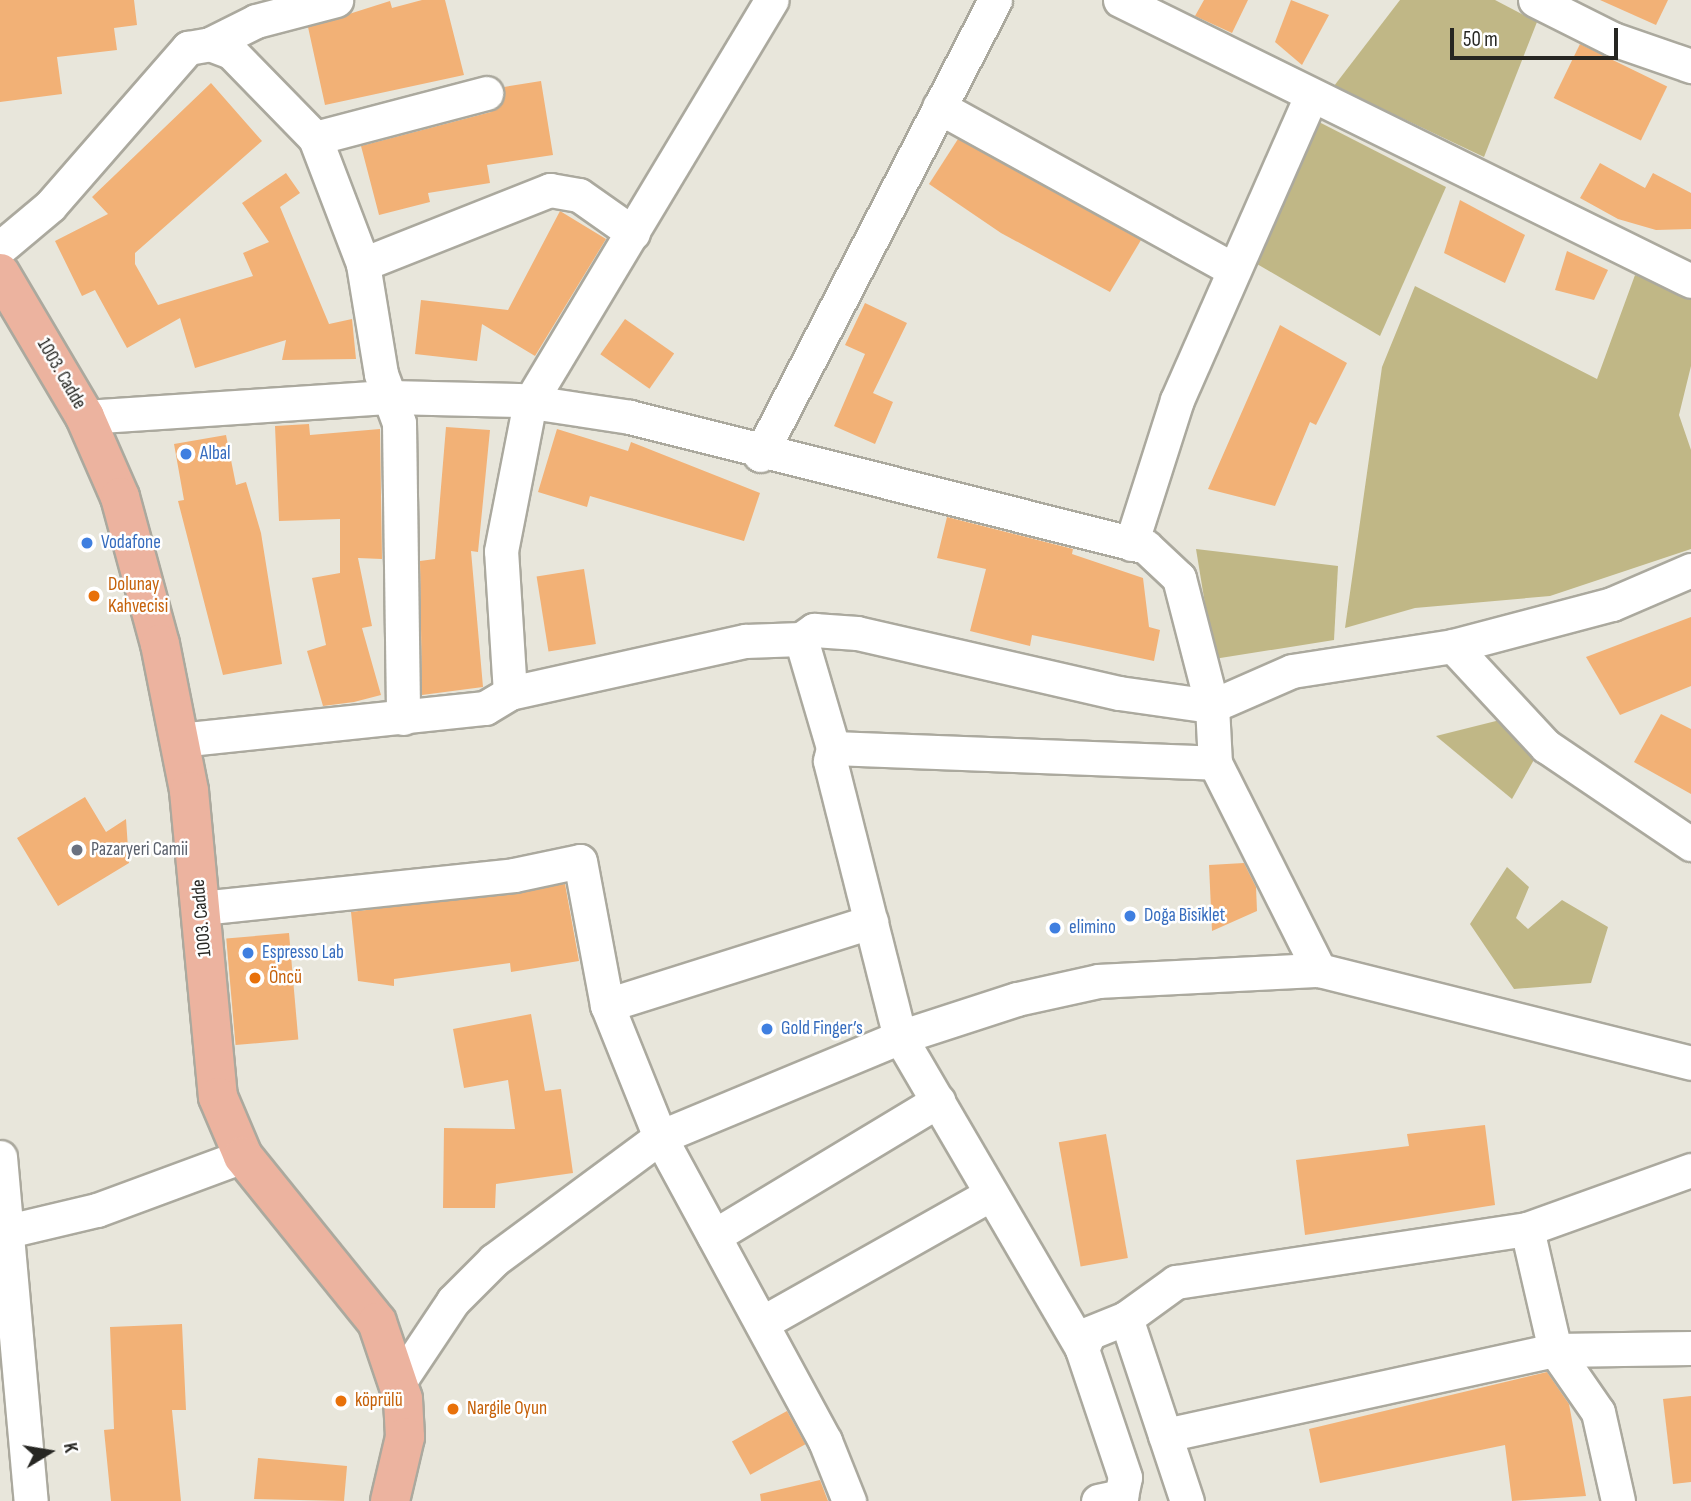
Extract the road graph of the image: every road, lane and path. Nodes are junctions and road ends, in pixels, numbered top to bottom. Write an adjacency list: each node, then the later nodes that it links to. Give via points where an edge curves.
1 (336, 0): 6 (street, via 256,21)
2 (772, 0): 12 (street)
3 (995, 0): 10 (street)
4 (1120, 0): 9 (street)
5 (1535, 0): 7 (street, via 1613,39)
6 (211, 44): 11 (street, via 231,52); 14 (street, via 188,48)
7 (1691, 66)
8 (486, 93): 11 (street)
9 (1310, 98): 15 (street); 16 (street)
10 (939, 107): 15 (street); 20 (street)
11 (314, 138): 13 (street)
12 (633, 233): 13 (street, via 579,195 550,190); 18 (street)
13 (363, 264): 17 (street)
14 (0, 268): 19 (main road, 1003. Cadde)
15 (1231, 268): 21 (street, via 1177,400)
16 (1691, 281)
17 (390, 397): 18 (street); 19 (street); 27 (street, via 399,423)
18 (530, 402): 20 (street, via 630,418); 25 (street, via 500,551)
19 (85, 417): 28 (main road, 1003. Cadde, via 137,553)
20 (760, 455): 21 (street)
21 (1131, 544): 26 (street, via 1146,547 1179,578)
22 (1691, 570): 24 (street, via 1612,604)
23 (802, 639): 25 (street, via 745,640); 26 (street, via 814,630 857,633 1119,693); 29 (street)
24 (1453, 646): 26 (street, via 1292,671); 31 (street, via 1546,747)
25 (510, 693): 27 (street, via 485,708)
26 (1212, 706): 30 (street)
27 (403, 718): 28 (street)
28 (179, 740): 32 (main road, 1003. Cadde)
29 (833, 748): 30 (street, via 1010,760); 33 (street, via 830,761)
30 (1215, 763): 34 (street)
31 (1691, 844)
32 (201, 908): 35 (street, via 514,875 580,861); 40 (main road, 1003. Cadde, via 218,1097)
33 (871, 922): 35 (street); 36 (street)
34 (1319, 970): 36 (street, via 1100,981 1017,999); 37 (street)
35 (607, 1005): 39 (street)
36 (900, 1037): 38 (street); 39 (street)
37 (1691, 1063)
38 (938, 1101): 43 (street); 46 (street)
39 (660, 1137): 46 (street); 52 (street, via 494,1260 453,1301)
40 (243, 1156): 45 (street, via 97,1210); 52 (main road, 1003. Cadde, via 355,1288 377,1322)
41 (0, 1157): 45 (street)
42 (1691, 1170): 44 (street)
43 (991, 1194): 48 (street); 50 (street)
44 (1527, 1229): 47 (street, via 1176,1282); 51 (street)
45 (8, 1231): 54 (street)
46 (714, 1236): 48 (street)
47 (1126, 1318): 50 (street, via 1090,1333); 53 (street)
48 (762, 1323): 56 (street, via 825,1441)
49 (1691, 1348): 51 (street)
50 (1082, 1349): 57 (street, via 1125,1477 1121,1496)
51 (1555, 1350): 53 (street); 59 (street, via 1598,1412)
52 (399, 1382): 55 (main road, 1003. Cadde, via 405,1437)
53 (1165, 1435): 58 (street)
54 (31, 1501)
55 (390, 1501)
56 (849, 1501)
57 (1098, 1501)
58 (1187, 1501)
59 (1618, 1501)

